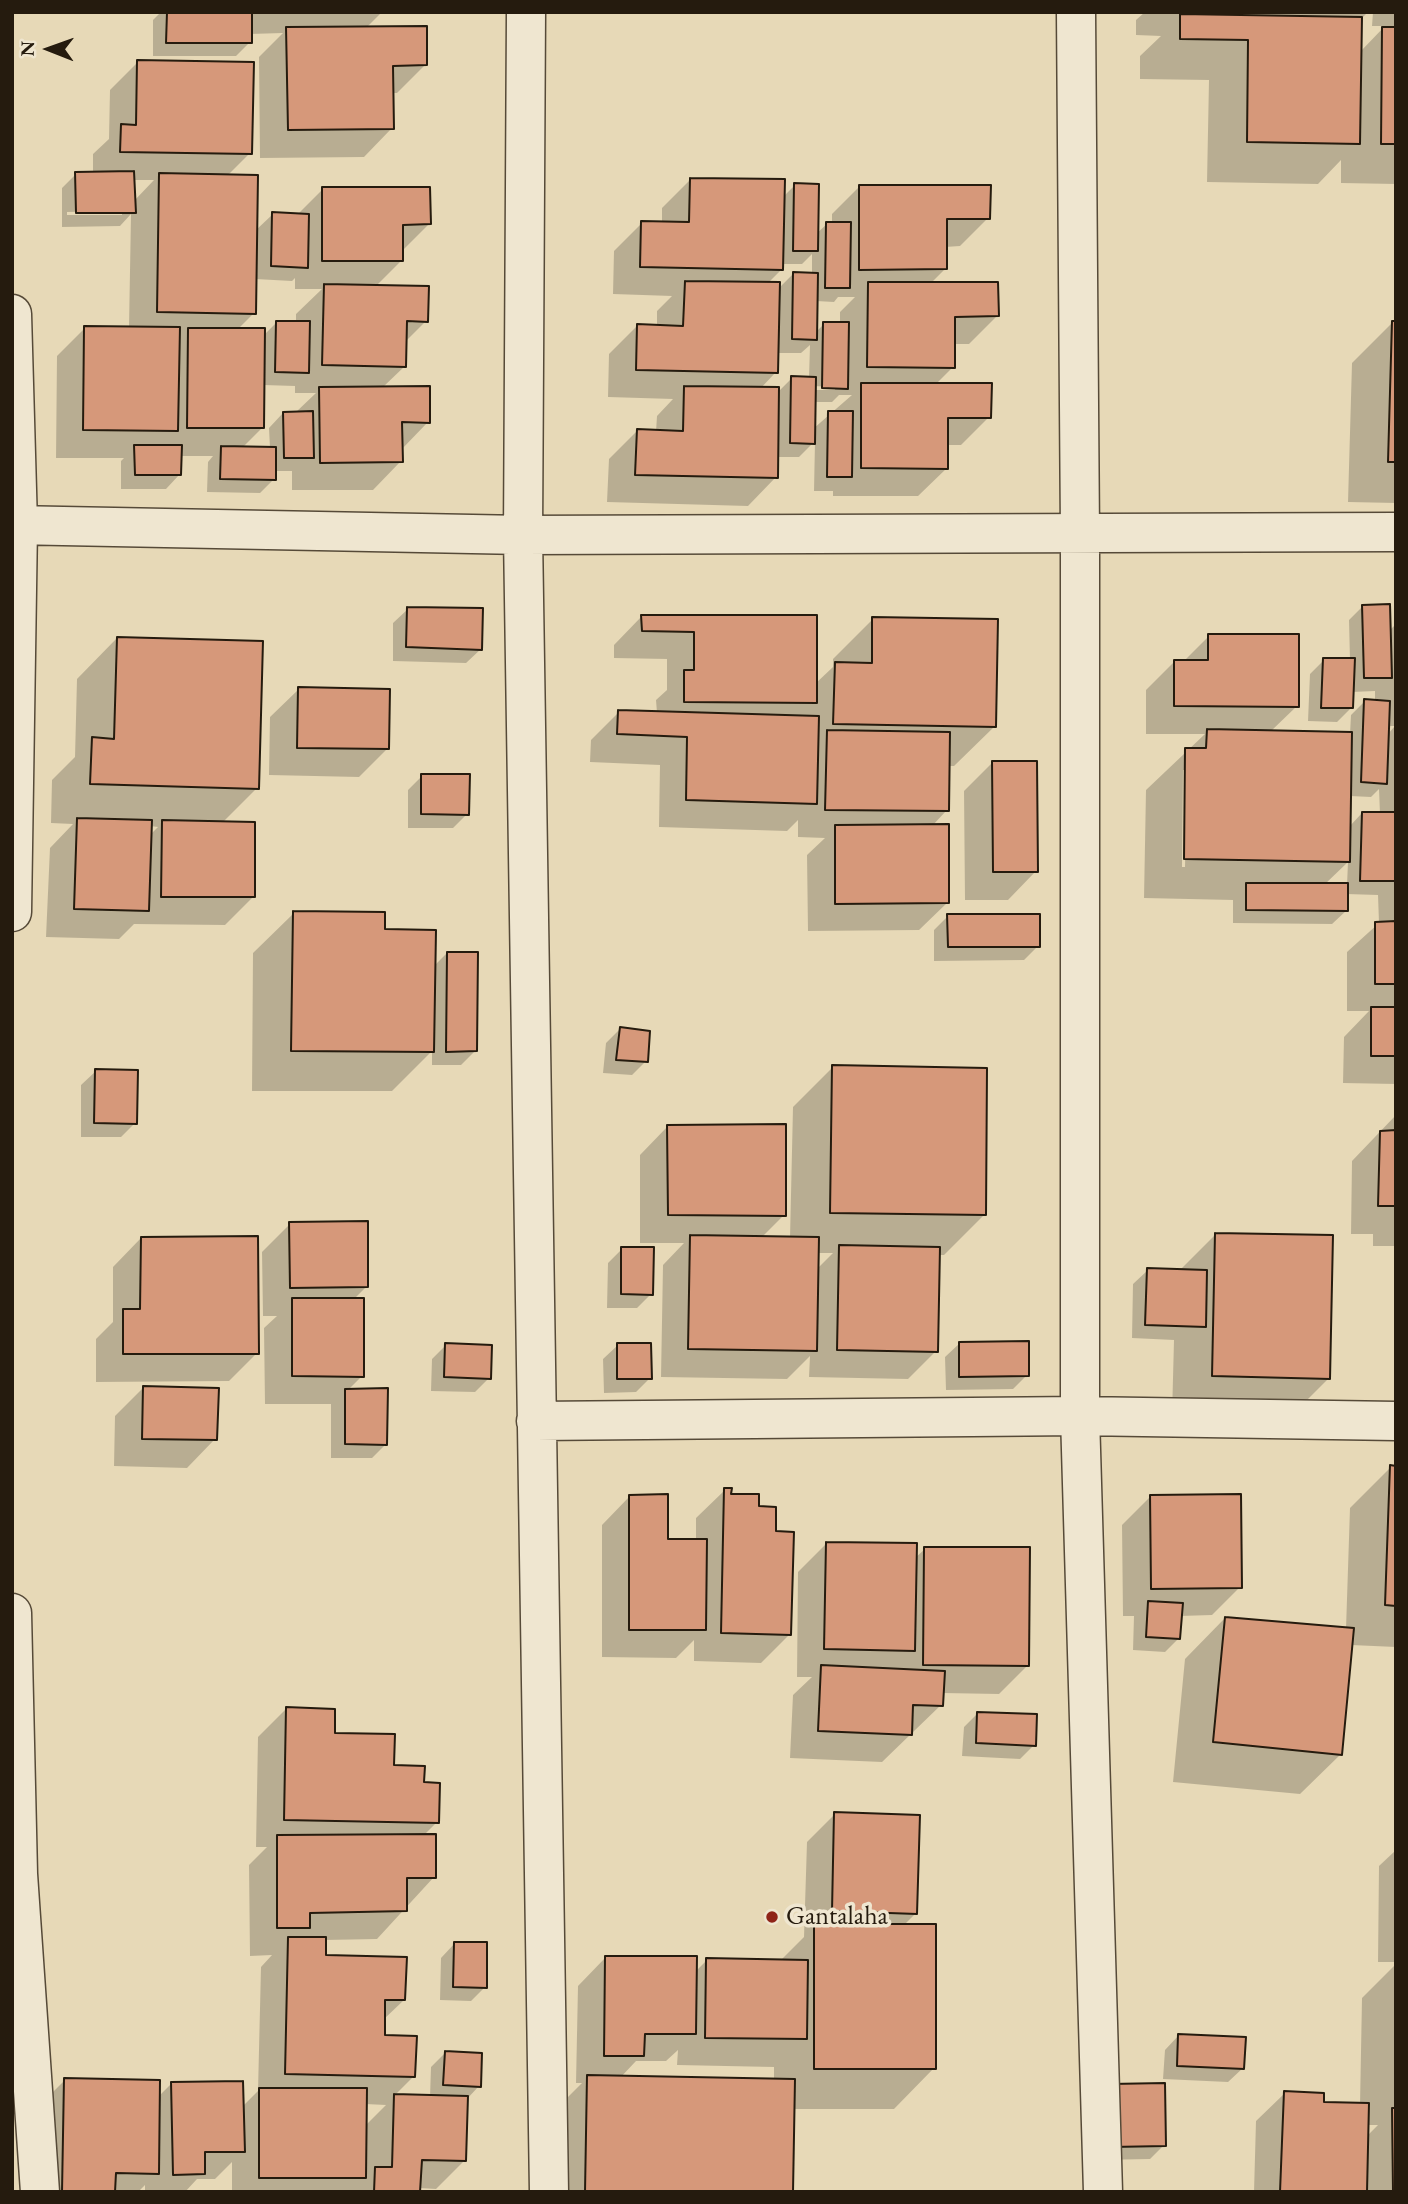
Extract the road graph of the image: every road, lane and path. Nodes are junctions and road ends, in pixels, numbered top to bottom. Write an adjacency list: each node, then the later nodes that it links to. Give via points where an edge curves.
1 (526, 12): 6 (street)
2 (1076, 12): 7 (street)
3 (12, 314): 4 (street)
4 (15, 525): 6 (street); 8 (street)
5 (1396, 532): 7 (street)
6 (523, 535): 7 (street); 10 (street)
7 (1080, 535): 9 (street)
8 (12, 912)
9 (1080, 1416): 10 (street); 11 (street); 15 (street)
10 (537, 1421): 14 (street)
11 (1396, 1421)
12 (12, 1613): 13 (street, via 18,1874)
13 (40, 2192)
14 (549, 2192)
15 (1103, 2192)

